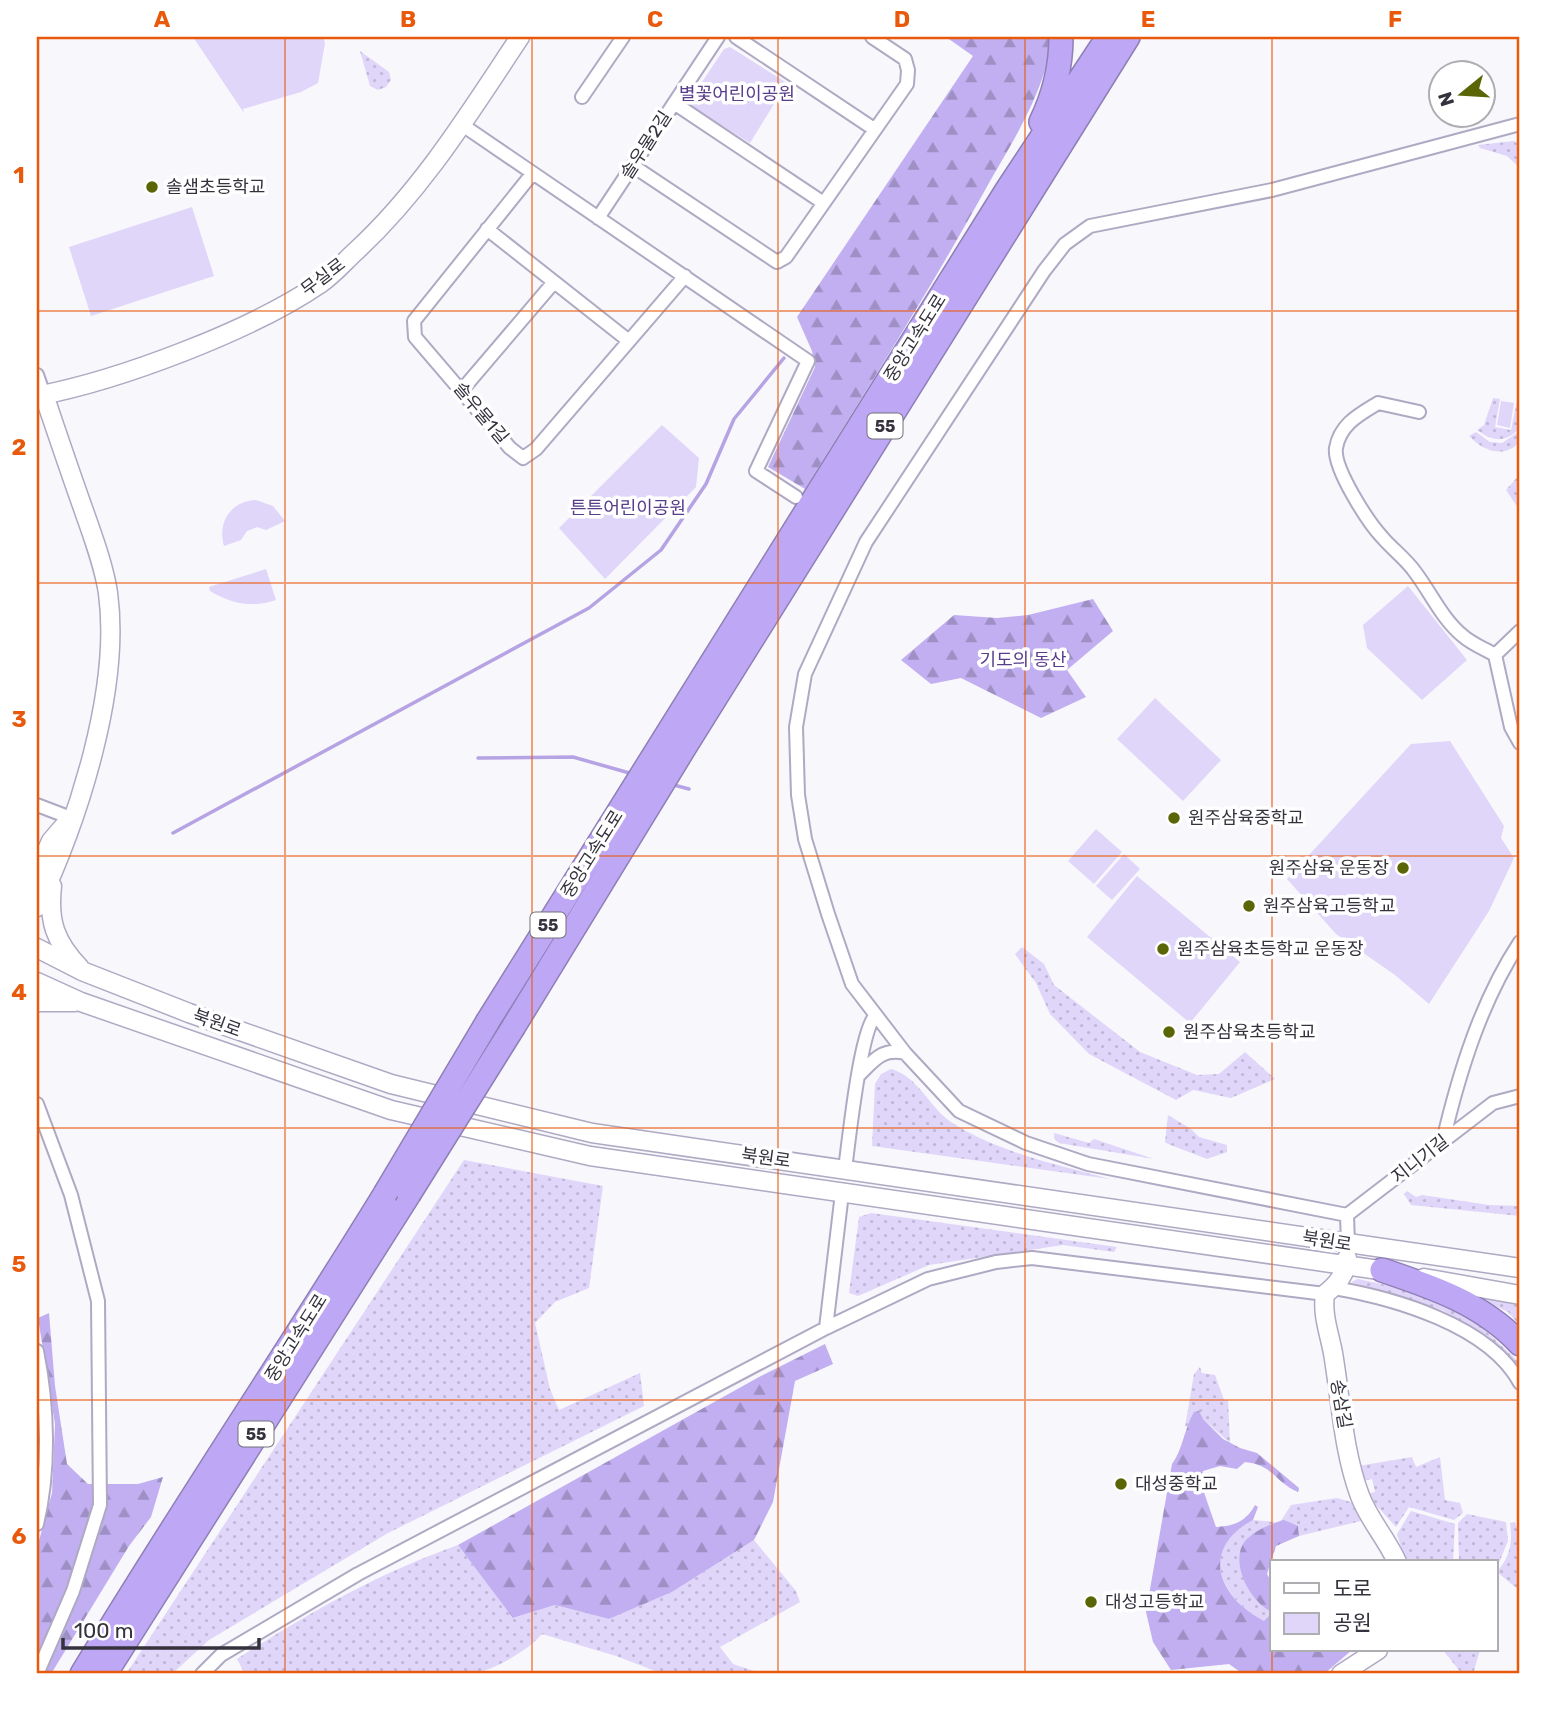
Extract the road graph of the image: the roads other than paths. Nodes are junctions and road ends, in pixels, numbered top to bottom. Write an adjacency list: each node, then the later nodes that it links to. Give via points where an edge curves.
1 (520, 37): 13 (street, 무실로)
2 (623, 37): 10 (street)
3 (718, 37): 11 (street, 솔우물2길)
4 (736, 37): 15 (street)
5 (872, 37): 15 (street, via 905,59 908,71 907,84)
6 (1061, 37): 18 (highway, via 1051,102)
7 (1108, 37): 18 (highway, 중앙고속도로 / 55)
8 (1128, 37): 12 (highway, 중앙고속도로 / 55)
9 (1142, 37): 12 (highway)
10 (582, 97)
11 (674, 103): 16 (street, 솔우물2길); 19 (street)
12 (1085, 108): 35 (highway, 중앙고속도로 / 55)
13 (461, 124): 17 (street); 27 (street, 무실로, via 422,181 322,282 270,313 213,338 136,368)
14 (1520, 124): 31 (street, via 1272,190 1090,226 1065,244 1044,271)
15 (874, 129): 19 (street)
16 (633, 166): 19 (street, via 777,262 786,257); 20 (street, 솔우물2길)
17 (532, 174): 20 (street); 21 (street, 솔우물1길)
18 (1007, 190): 35 (highway, 중앙고속도로 / 55)
19 (822, 202)
20 (598, 218): 22 (street)
21 (486, 229): 23 (street); 26 (street, 솔우물1길, via 414,321 415,337)
22 (685, 276): 24 (street, 솔우물1길); 29 (street, via 808,361 756,471)
23 (554, 282): 24 (street); 26 (street)
24 (629, 341): 26 (street, 솔우물1길, via 536,449 523,458)
25 (37, 375): 27 (street)
26 (462, 390)
27 (40, 395): 37 (street, via 108,592 101,730)
28 (1419, 412): 33 (street, via 1378,402 1345,425 1336,449 1340,465 1356,500 1413,568 1443,616 1463,636)
29 (796, 497)
30 (855, 534): 31 (street)
31 (866, 542): 47 (street, via 805,674 796,727 797,795 805,839 852,984)
32 (1520, 631): 33 (street)
33 (1495, 656): 34 (street, via 1511,727)
34 (1520, 743)
35 (675, 744): 38 (highway, 중앙고속도로 / 55)
36 (37, 805): 37 (street)
37 (71, 818): 39 (street, via 65,848)
38 (618, 835): 72 (highway, 중앙고속도로 / 55, bridge, via 488,1021 272,1377 182,1509); 73 (highway, 중앙고속도로 / 55, bridge, via 514,1026)
39 (42, 869): 40 (street); 43 (street, via 50,919)
40 (37, 907)
41 (1520, 942): 52 (street, via 1487,1004 1455,1090)
42 (37, 948): 43 (street, 북원로)
43 (82, 971): 53 (street, 북원로, via 391,1084 592,1133)
44 (37, 982): 46 (street, 북원로)
45 (37, 1002): 46 (street)
46 (80, 1002): 54 (street, 북원로, via 391,1110 590,1156)
47 (876, 1015): 48 (street); 49 (street, via 864,1042)
48 (905, 1053): 49 (street, via 889,1050); 55 (street, via 959,1111 1026,1143 1088,1164)
49 (860, 1074): 53 (street)
50 (1520, 1096): 52 (street, 지니기길, via 1493,1103)
51 (37, 1104): 71 (street, via 71,1195 98,1301 100,1505 73,1591)
52 (1443, 1142): 55 (street, 지니기길)
53 (845, 1169): 54 (street); 56 (street, 북원로)
54 (842, 1193): 57 (street, 북원로); 62 (street)
55 (1347, 1216): 56 (street)
56 (1348, 1244): 57 (street); 58 (street, 북원로)
57 (1347, 1266): 59 (street, 북원로); 60 (street)
58 (1520, 1268)
59 (1382, 1270): 61 (street, 북원로); 63 (highway, via 1440,1289 1494,1321)
60 (1329, 1291): 62 (street, via 1032,1258 929,1279); 65 (street, via 1376,1295 1446,1321 1488,1346); 69 (street, 송삼길, via 1323,1310 1360,1497)
61 (1520, 1294)
62 (826, 1328): 74 (street, via 358,1574 222,1655)
63 (1520, 1344)
64 (37, 1351): 66 (street, via 43,1378)
65 (1520, 1383)
66 (40, 1419): 67 (street, via 45,1462)
67 (40, 1500): 68 (street)
68 (37, 1524)
69 (1396, 1560)
70 (1375, 1652): 75 (street)
71 (37, 1674)
72 (82, 1674)
73 (105, 1674)
74 (202, 1674)
75 (1341, 1674)

